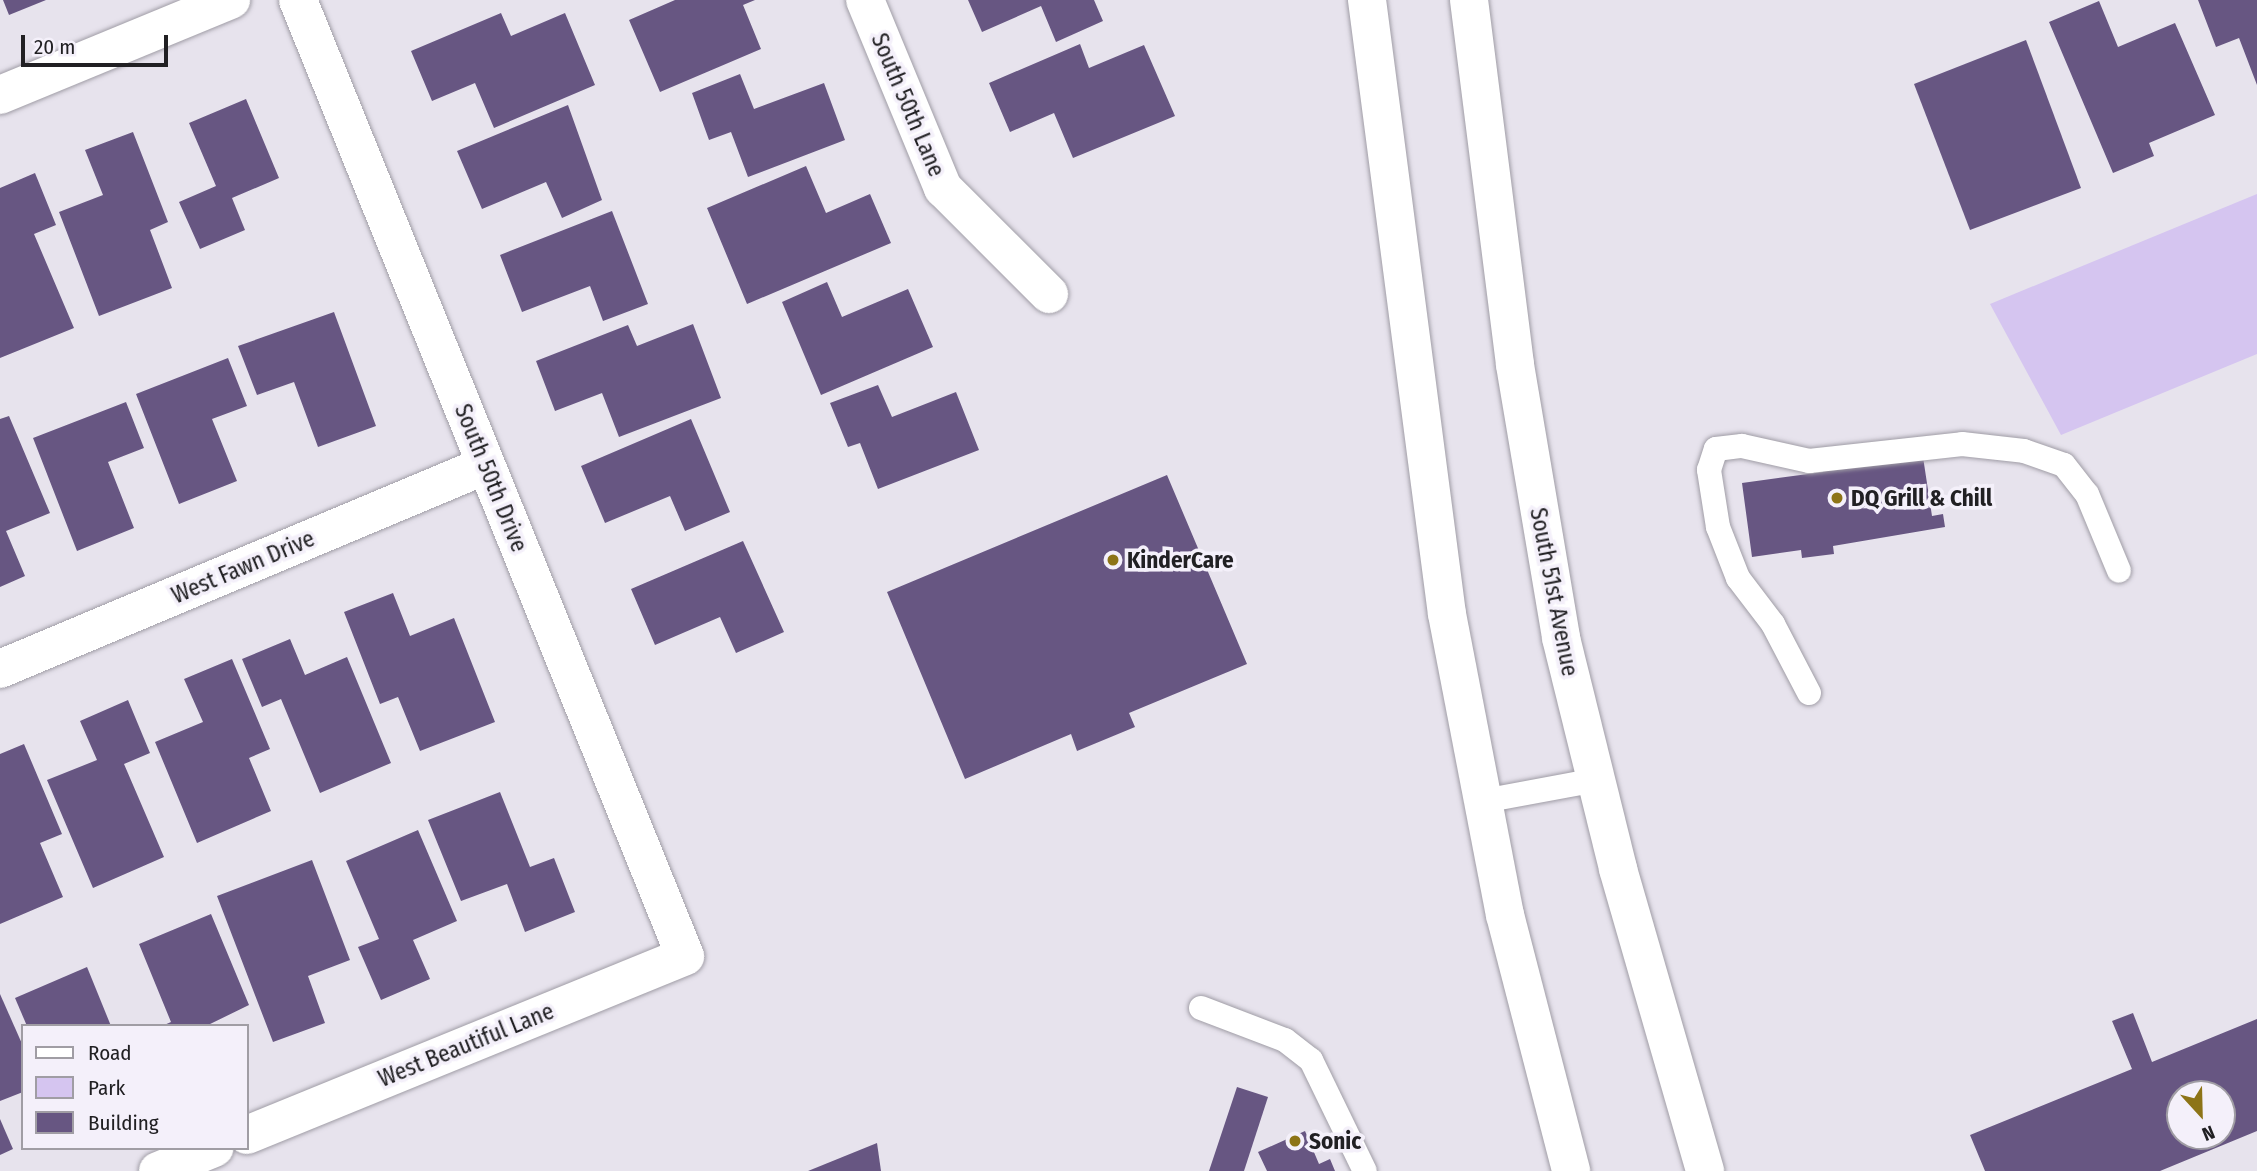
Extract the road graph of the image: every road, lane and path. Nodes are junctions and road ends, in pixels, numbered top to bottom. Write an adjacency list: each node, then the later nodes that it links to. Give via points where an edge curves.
1 (231, 0): 6 (street)
2 (298, 0): 8 (street, South 50th Drive)
3 (865, 0): 7 (street, South 50th Lane, via 943,188)
4 (1367, 0): 13 (street, via 1422,448)
5 (1469, 0): 12 (street, South 51st Avenue, via 1533,487)
6 (0, 95)
7 (1049, 294)
8 (486, 465): 10 (street, West Fawn Drive); 14 (street, South 50th Drive)
9 (2119, 571): 11 (lane, via 2087,494 2072,474 2064,465 2024,451 1962,444 1809,461 1742,446 1716,449 1709,470 1718,527 1738,578 1773,624)
10 (0, 668)
11 (1809, 693)
12 (1596, 780): 13 (lane); 21 (street, South 51st Avenue)
13 (1483, 801): 20 (street)
14 (685, 956): 16 (street, West Beautiful Lane)
15 (1201, 1008): 19 (lane, via 1285,1040 1311,1060)
16 (248, 1135)
17 (209, 1150): 18 (street)
18 (158, 1171)
19 (1365, 1171)
20 (1571, 1171)
21 (1705, 1171)

